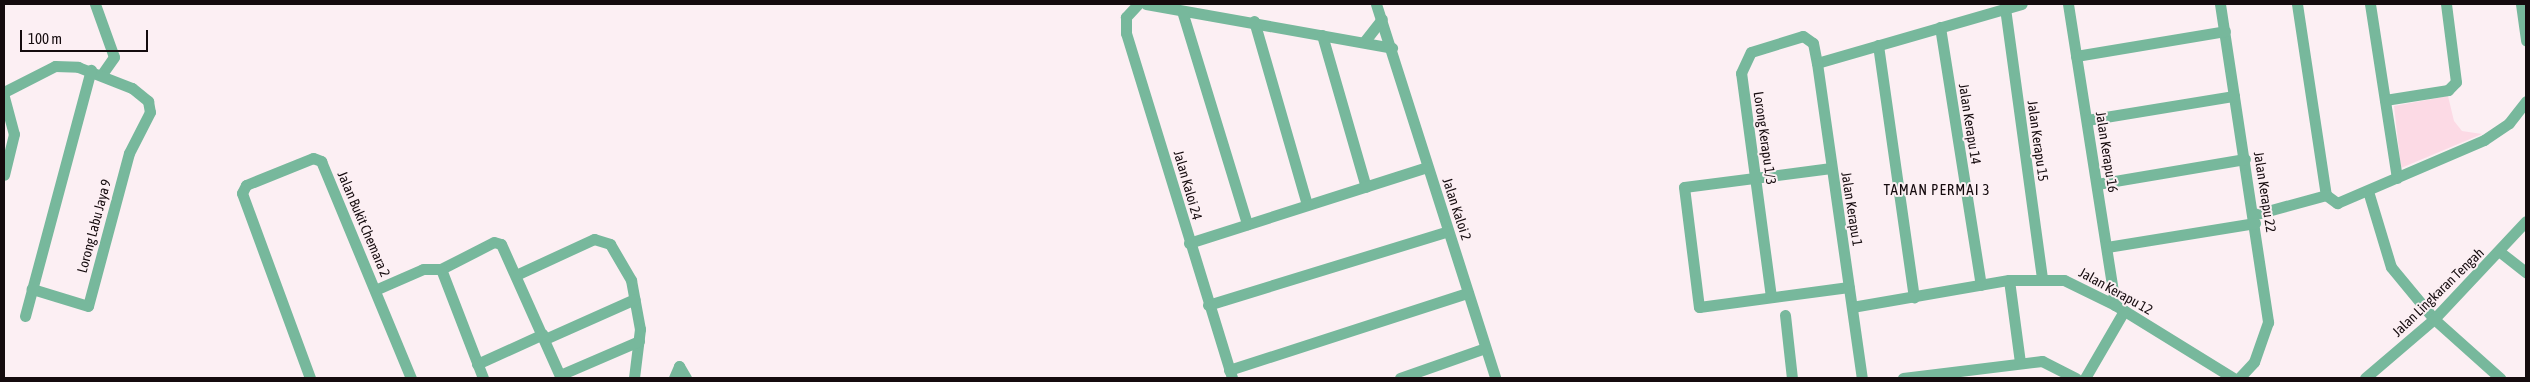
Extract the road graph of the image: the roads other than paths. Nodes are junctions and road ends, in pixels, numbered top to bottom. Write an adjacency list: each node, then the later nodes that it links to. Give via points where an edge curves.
1 (95, 4): 28 (street, via 114,57)
2 (1138, 4): 50 (street, Jalan Kaloi 24, via 1126,17 1126,33)
3 (1146, 4): 12 (street)
4 (1376, 4): 15 (street, Jalan Kaloi 2)
5 (2022, 4): 14 (street)
6 (2068, 4): 25 (street, Jalan Kerapu 16)
7 (2220, 4): 18 (street, Jalan Kerapu 22)
8 (2297, 4): 44 (street)
9 (2370, 4): 32 (street)
10 (2446, 4): 32 (street, via 2456,82 2448,90)
11 (2520, 4): 20 (street)
12 (1175, 8): 13 (street); 48 (street)
13 (1206, 8): 16 (street)
14 (2005, 8): 17 (street); 56 (street, Jalan Kerapu 15)
15 (1382, 19): 21 (street); 24 (street, Jalan Kaloi 2)
16 (1254, 21): 19 (street); 45 (street)
17 (1940, 28): 23 (street); 58 (street, Jalan Kerapu 14)
18 (2225, 31): 25 (street); 30 (street, Jalan Kerapu 22)
19 (1322, 35): 21 (street); 42 (street)
20 (2526, 41)
21 (1364, 42): 24 (street)
22 (1813, 43): 26 (street, Jalan Kerapu 1); 39 (street, Lorong Kerapu 1/3, via 1803,36 1751,52 1742,63)
23 (1878, 45): 26 (street); 64 (street)
24 (1392, 48): 36 (street, Jalan Kaloi 2)
25 (2076, 56): 34 (street, Jalan Kerapu 16)
26 (1817, 63): 37 (street, Jalan Kerapu 1)
27 (90, 70): 28 (street); 29 (street, via 55,66); 60 (street)
28 (102, 74): 60 (street, Lorong Labu Jaya 9, via 148,101 150,112 129,153 88,306)
29 (4, 92)
30 (2234, 96): 34 (street); 35 (street, Jalan Kerapu 22)
31 (4, 97): 38 (street, via 14,134)
32 (2385, 100): 40 (street)
33 (2526, 101): 40 (street, via 2509,122 2484,140)
34 (2087, 120): 41 (street, Jalan Kerapu 16)
35 (2244, 159): 41 (street); 46 (street, Jalan Kerapu 22)
36 (1427, 167): 42 (street); 49 (street, Jalan Kaloi 2)
37 (1831, 168): 39 (street); 59 (street, Jalan Kerapu 1)
38 (4, 175)
39 (1755, 178): 63 (street, Lorong Kerapu 1/3); 63 (street, via 1684,188 1699,307)
40 (2397, 178): 43 (street)
41 (2097, 184): 51 (street, Jalan Kerapu 16)
42 (1366, 187): 45 (street)
43 (2368, 191): 44 (street, via 2337,203); 71 (street, via 2385,254)
44 (2326, 195): 46 (street)
45 (1307, 205): 48 (street)
46 (2254, 219): 51 (street); 95 (street, Jalan Kerapu 22, via 2268,322 2254,362)
47 (2526, 221): 52 (street, Jalan Lingkaran Tengah)
48 (1247, 224): 50 (street)
49 (1448, 231): 62 (street, Jalan Kaloi 2); 66 (street)
50 (1189, 243): 66 (street, Jalan Kaloi 24)
51 (2108, 247): 68 (street, Jalan Kerapu 16)
52 (2500, 252): 54 (street); 71 (street, Jalan Lingkaran Tengah)
53 (441, 269): 55 (street, via 498,242); 61 (street, via 423,269); 76 (street)
54 (2526, 272)
55 (516, 275): 65 (street, via 603,238 623,264); 72 (street)
56 (2042, 278): 57 (street, Jalan Kerapu 12); 68 (street, Jalan Kerapu 12, via 2064,280)
57 (2009, 280): 58 (street, Jalan Kerapu 12); 75 (street)
58 (1981, 285): 64 (street, Jalan Kerapu 12)
59 (1849, 287): 63 (street); 67 (street, Jalan Kerapu 1)
60 (32, 289): 70 (street)
61 (375, 290): 81 (street, Jalan Bukit Chemara 2, via 317,158 243,188 242,199); 82 (street, Jalan Bukit Chemara 2)
62 (1468, 293): 74 (street, Jalan Kaloi 2); 77 (street)
63 (1771, 297)
64 (1914, 297): 67 (street, Jalan Kerapu 12)
65 (634, 299): 72 (street); 73 (street)
66 (1208, 305): 77 (street, Jalan Kaloi 24)
67 (1852, 307): 90 (street, Jalan Kerapu 1)
68 (2119, 308): 93 (street); 94 (street, Jalan Kerapu 12)
69 (1785, 314): 89 (street)
70 (25, 316)
71 (2434, 319): 96 (street, Jalan Lingkaran Tengah); 97 (street)
72 (544, 336): 76 (street); 80 (street)
73 (639, 341): 80 (street); 84 (street)
74 (1485, 348): 78 (street); 88 (street, Jalan Kaloi 2)
75 (2020, 362): 79 (street); 92 (street, via 2042,361)
76 (477, 364): 83 (street)
77 (1231, 374)
78 (1425, 374): 87 (street)
79 (1945, 375): 91 (street)
80 (560, 376)
81 (310, 378)
82 (411, 378)
83 (483, 378)
84 (634, 378)
85 (674, 378): 86 (street, via 679,366)
86 (686, 378)
87 (1400, 378)
88 (1495, 378)
89 (1792, 378)
90 (1862, 378)
91 (1903, 378)
92 (2076, 378)
93 (2085, 378)
94 (2233, 378)
95 (2239, 378)
96 (2365, 378)
97 (2500, 378)

